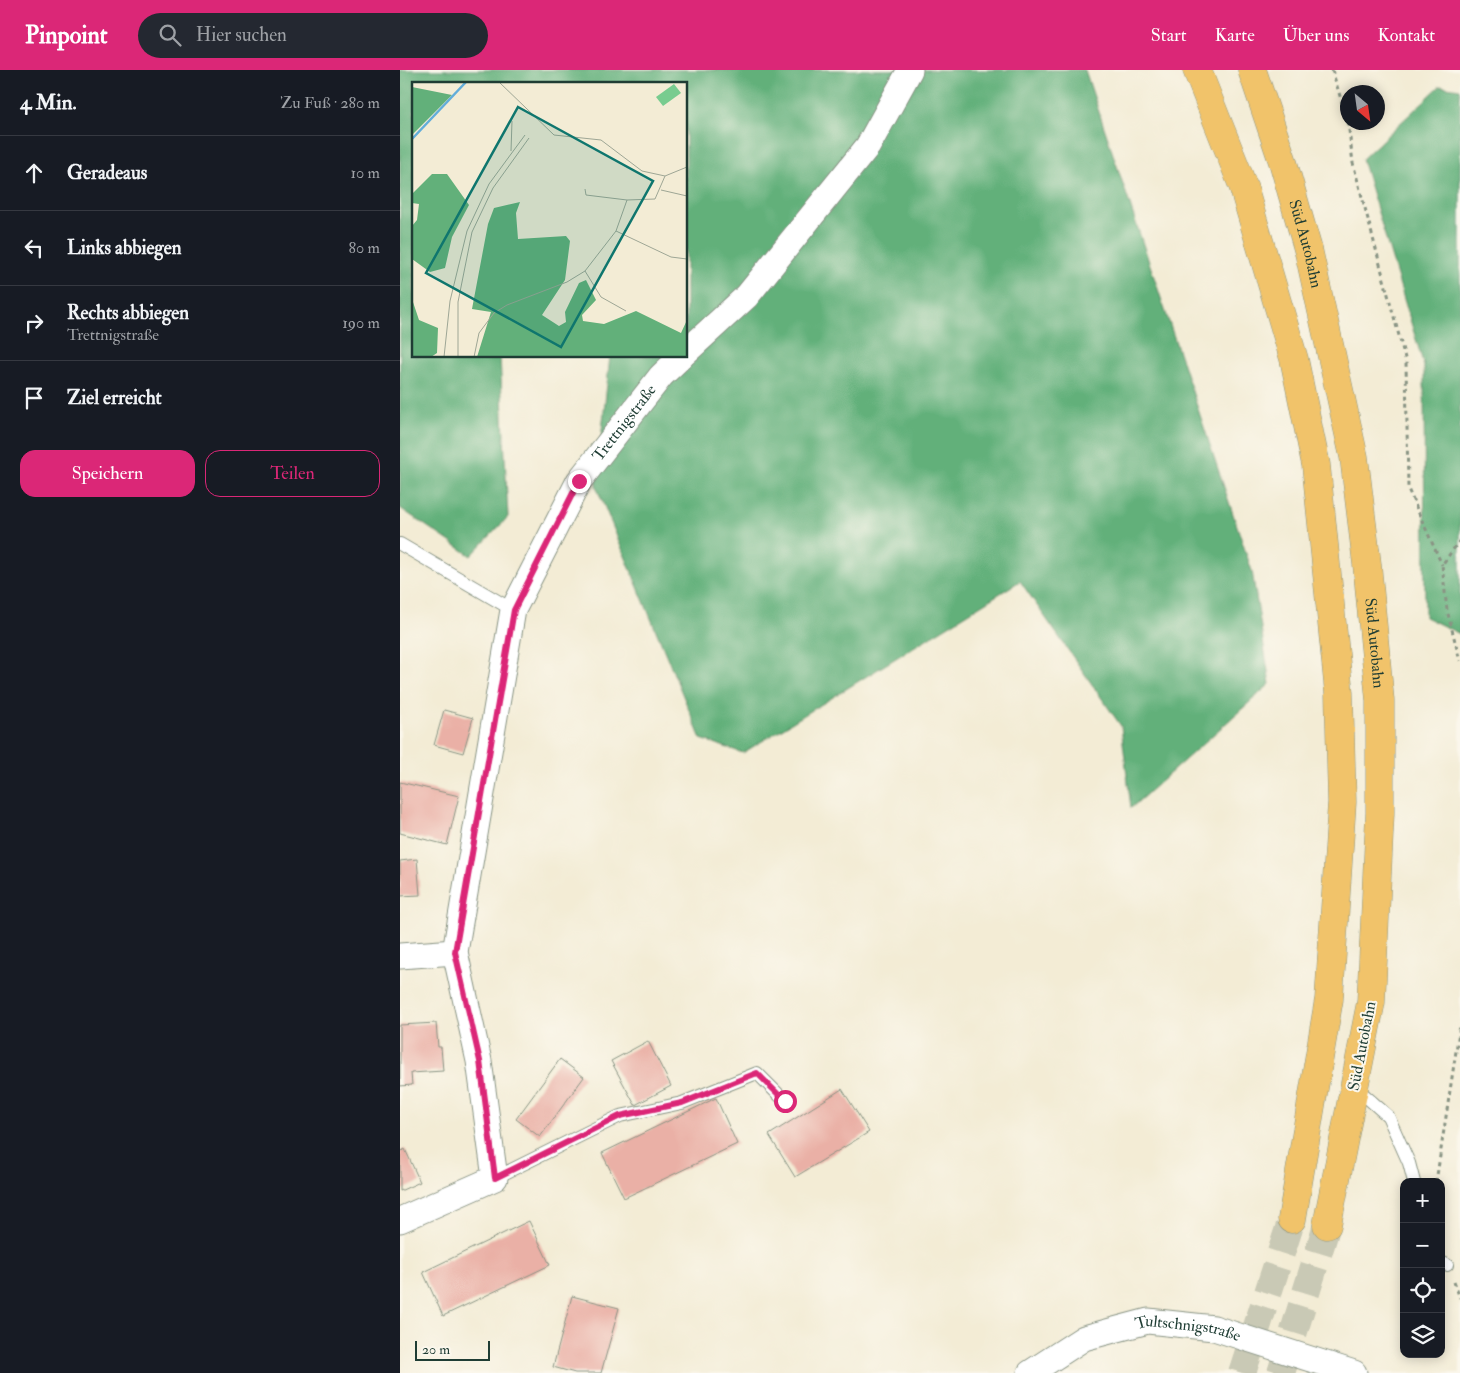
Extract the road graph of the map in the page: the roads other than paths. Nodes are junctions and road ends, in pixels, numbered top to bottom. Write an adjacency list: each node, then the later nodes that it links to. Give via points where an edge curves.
1 (910, 70): 4 (street, via 868,146 747,296)
2 (1197, 70): 14 (highway, via 1244,186 1294,359 1316,465 1339,693 1342,802 1329,999)
3 (1252, 70): 10 (highway, Süd Autobahn, via 1304,235 1331,346 1354,457 1367,564 1380,701 1380,814 1371,1002)
4 (688, 350)
5 (680, 358): 7 (street, Trettnigstraße, via 661,376 579,481)
6 (400, 544): 7 (lane)
7 (514, 610): 8 (street, Trettnigstraße)
8 (455, 952): 9 (street); 12 (street, Trettnigstraße, via 480,1061)
9 (400, 956)
10 (1354, 1086): 13 (lane, via 1388,1116 1410,1163); 16 (highway, Süd Autobahn)
11 (785, 1101): 12 (lane, via 757,1073 682,1103 620,1116)
12 (495, 1178): 15 (street)
13 (1413, 1178)
14 (1292, 1219)
15 (400, 1220)
16 (1327, 1226)
17 (1030, 1373): 18 (street, Tultschnigstraße, via 1084,1338 1148,1321 1214,1328)
18 (1354, 1373)

